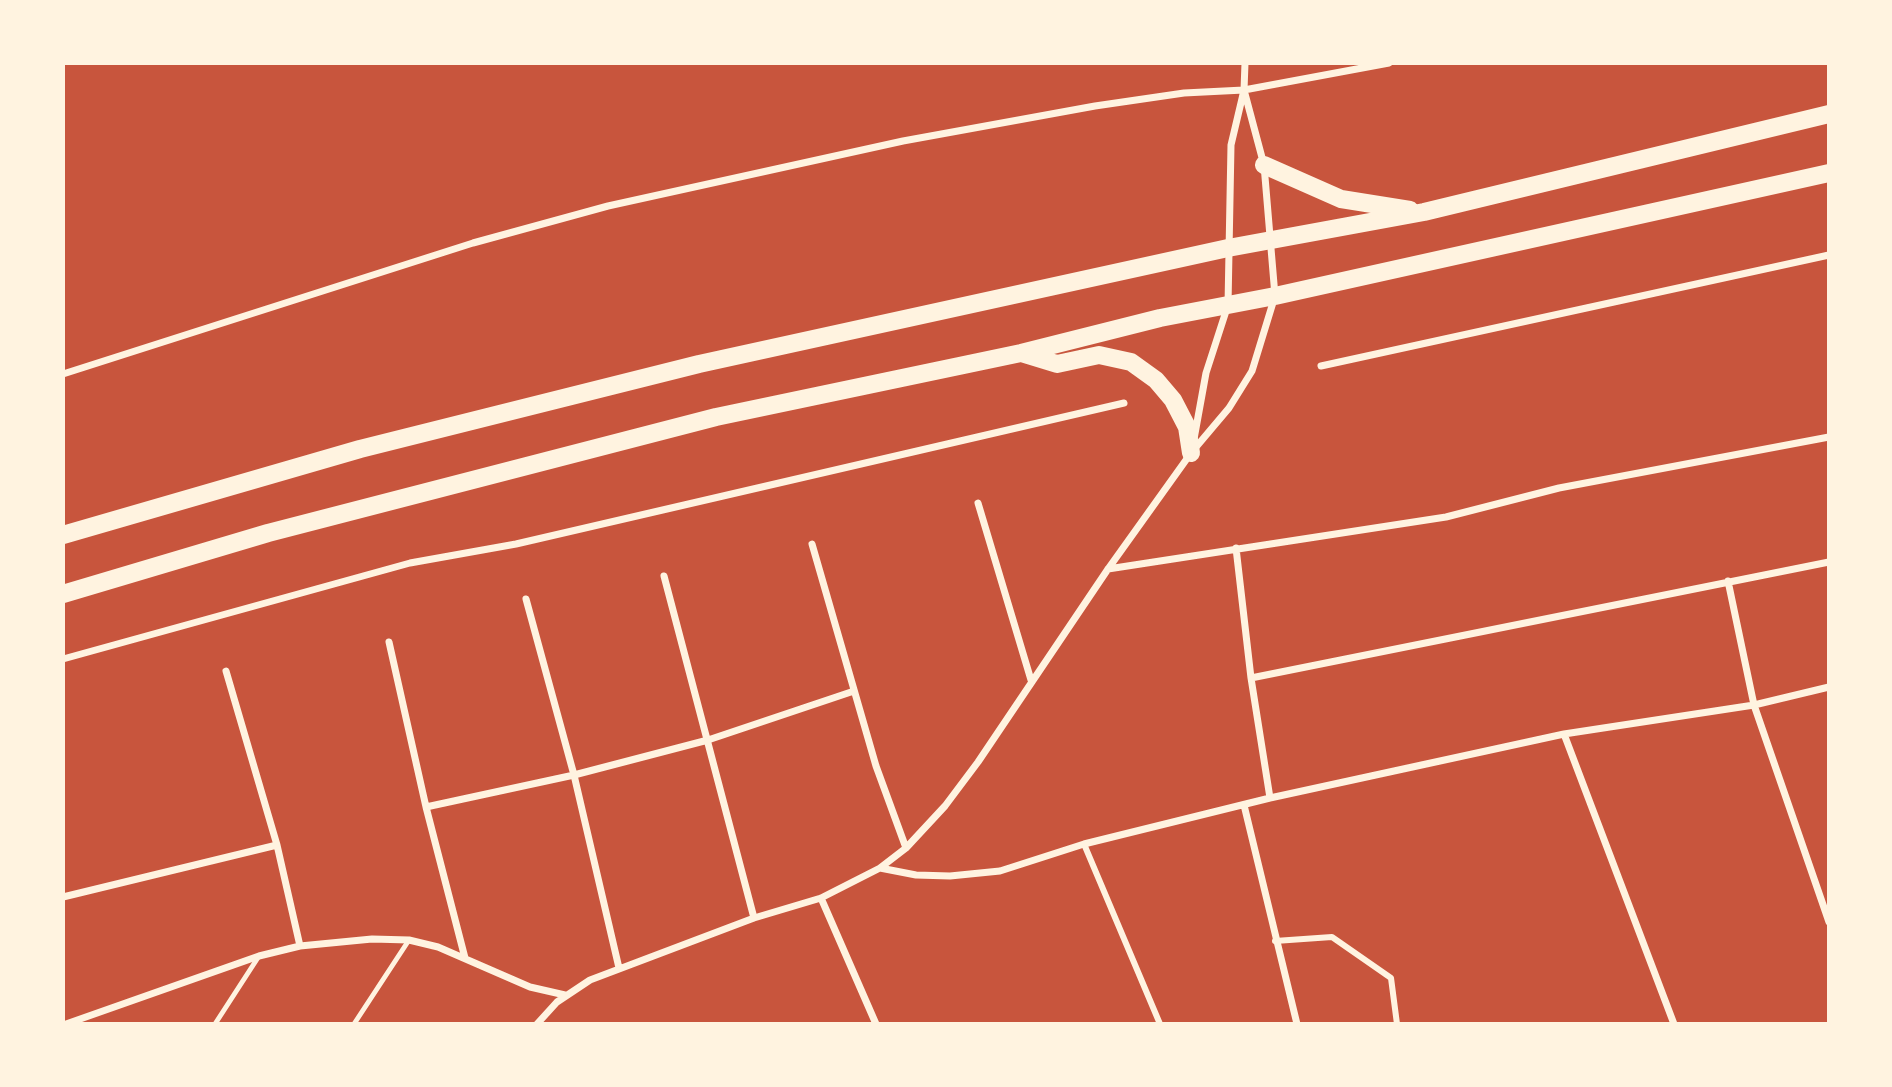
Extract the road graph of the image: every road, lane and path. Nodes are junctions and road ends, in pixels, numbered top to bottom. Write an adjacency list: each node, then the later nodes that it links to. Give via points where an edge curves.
1 (1245, 63): 3 (street)
2 (1388, 63): 3 (street)
3 (1244, 90): 5 (street); 9 (street, via 1231,145); 15 (street, via 1159,97 944,133 608,206 473,243)
4 (1829, 114): 7 (main road)
5 (1264, 165): 7 (main road, via 1340,199); 8 (street)
6 (1829, 173): 11 (main road)
7 (1424, 212): 8 (main road)
8 (1272, 240): 9 (main road); 11 (street)
9 (1228, 248): 12 (street); 20 (main road, via 543,402 360,449)
10 (1829, 255): 14 (street)
11 (1275, 296): 12 (main road); 18 (street, via 1252,370 1229,408)
12 (1227, 305): 13 (main road); 18 (street, via 1206,373)
13 (1021, 353): 18 (main road, via 1057,364 1099,355 1131,362 1156,380 1172,400 1187,427); 27 (main road, via 573,453 268,533)
14 (1321, 366)
15 (63, 374)
16 (1124, 403): 30 (street, via 516,544 410,563)
17 (1829, 437): 22 (street, via 1559,488 1446,517)
18 (1191, 453): 24 (street)
19 (978, 503): 33 (street)
20 (63, 535)
21 (812, 544): 35 (street)
22 (1236, 548): 24 (street); 32 (street)
23 (1829, 562): 26 (street)
24 (1108, 569): 33 (street)
25 (664, 576): 38 (street)
26 (1728, 581): 32 (street); 36 (street)
27 (63, 594)
28 (526, 599): 39 (street)
29 (389, 642): 42 (street)
30 (63, 659)
31 (226, 671): 44 (street)
32 (1251, 678): 40 (street)
33 (1031, 680): 45 (street, via 978,762)
34 (1829, 687): 36 (street)
35 (854, 691): 38 (street); 45 (street)
36 (1754, 705): 37 (street); 50 (street)
37 (1563, 734): 40 (street); 66 (street)
38 (708, 740): 39 (street); 49 (street)
39 (574, 775): 42 (street); 56 (street)
40 (1270, 798): 41 (street)
41 (1244, 805): 43 (street); 52 (street)
42 (426, 807): 55 (street)
43 (1084, 844): 46 (street, via 1000,871 950,876); 63 (street)
44 (277, 845): 47 (street); 53 (street)
45 (906, 848): 46 (street)
46 (880, 868): 48 (street)
47 (63, 897)
48 (821, 898): 49 (street); 62 (street)
49 (754, 918): 56 (street)
50 (1829, 922)
51 (409, 940): 53 (street); 55 (street); 60 (lane)
52 (1275, 941): 64 (street); 65 (street, via 1332,937 1391,978)
53 (300, 946): 54 (street)
54 (259, 956): 58 (street); 59 (lane)
55 (465, 958): 57 (street, via 530,987)
56 (619, 968): 57 (street)
57 (565, 995): 61 (street)
58 (66, 1024)
59 (215, 1024)
60 (354, 1024)
61 (537, 1024)
62 (876, 1024)
63 (1160, 1024)
64 (1297, 1024)
65 (1397, 1024)
66 (1674, 1024)

